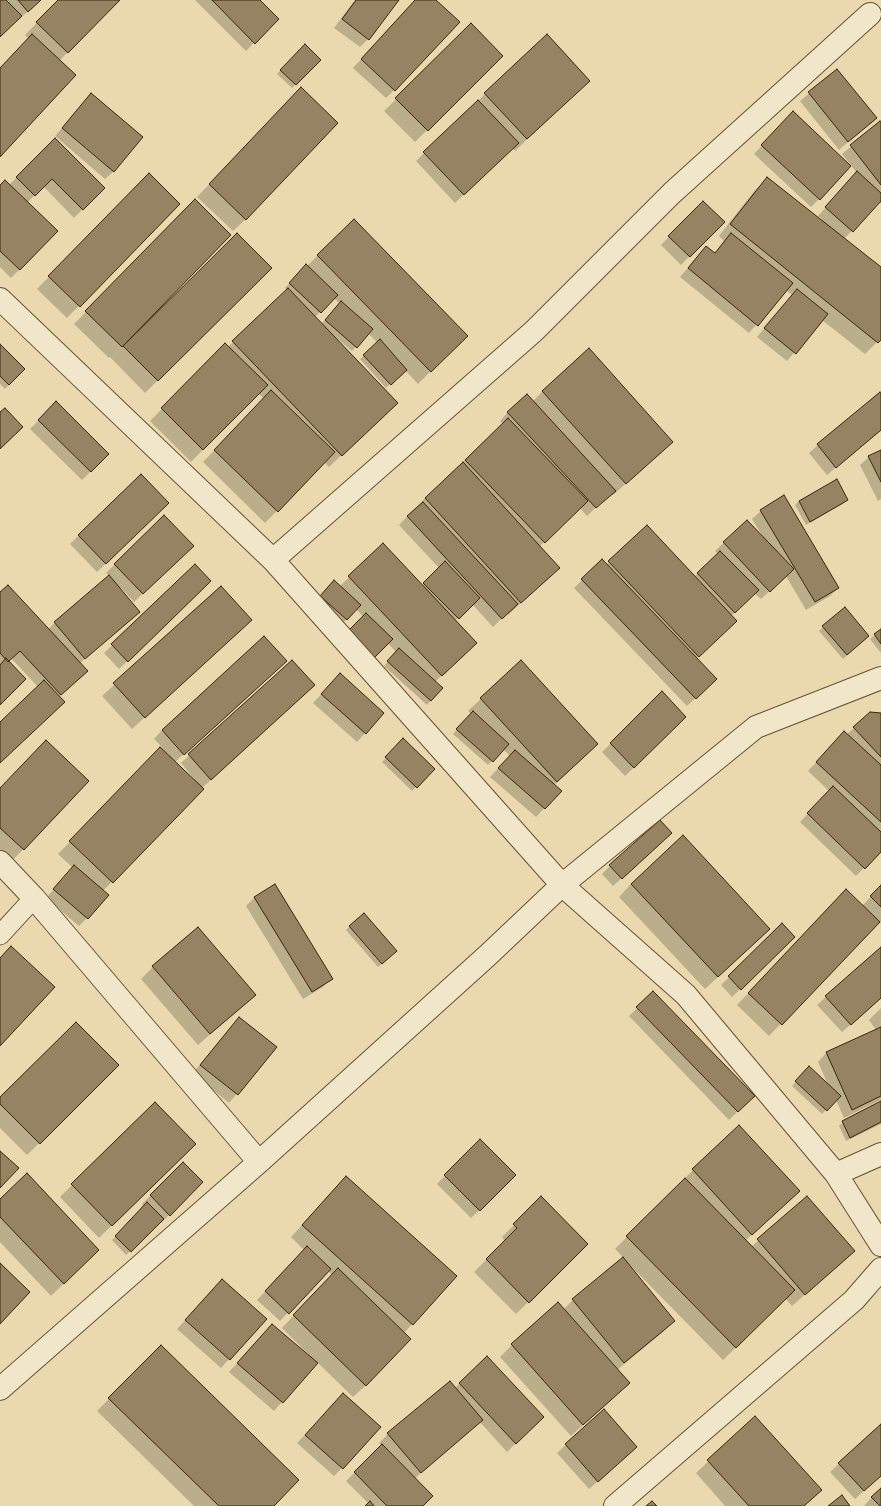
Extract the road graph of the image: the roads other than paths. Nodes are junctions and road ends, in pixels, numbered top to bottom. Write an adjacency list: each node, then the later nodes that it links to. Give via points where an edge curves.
1 (870, 14): 3 (street, via 672,193 534,331)
2 (0, 298): 3 (street)
3 (273, 560): 6 (street)
4 (881, 678): 6 (street, via 756,727)
5 (0, 862): 7 (street)
6 (562, 885): 10 (street); 11 (street, via 686,995)
7 (34, 898): 8 (lane); 10 (street)
8 (0, 935)
9 (881, 1154): 11 (street)
10 (259, 1162): 14 (street)
11 (836, 1174): 12 (street)
12 (881, 1245)
13 (881, 1269): 15 (street, via 854,1300)
14 (0, 1389)
15 (615, 1506)

